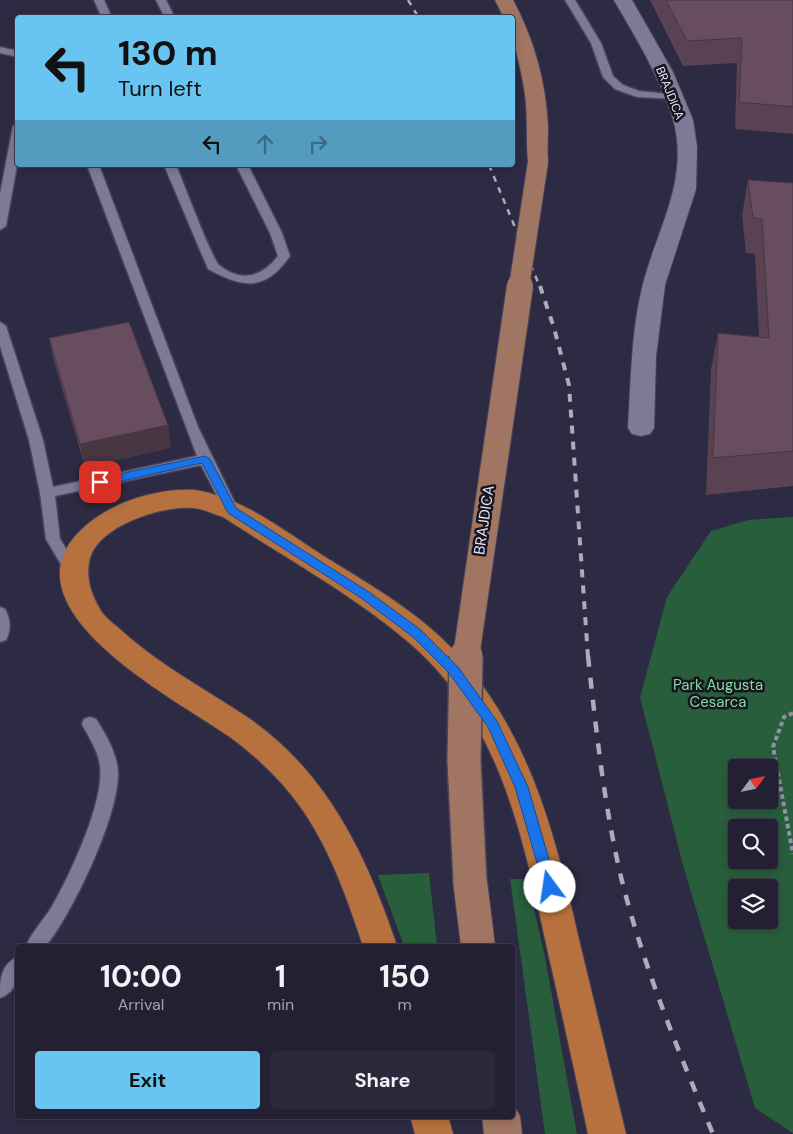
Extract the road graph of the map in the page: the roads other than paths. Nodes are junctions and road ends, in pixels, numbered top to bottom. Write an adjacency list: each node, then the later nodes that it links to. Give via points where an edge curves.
1 (99, 0): 6 (lane)
2 (161, 0): 7 (lane)
3 (504, 0): 8 (main road, BRAJDICA, bridge)
4 (570, 0): 12 (lane, via 596,43 608,77 619,87 637,94)
5 (623, 0): 12 (street, BRAJDICA, via 664,72)
6 (105, 15)
7 (168, 15)
8 (510, 15)
9 (515, 25): 29 (main road, BRAJDICA, bridge, via 532,78 538,126 538,162 467,642 463,774)
10 (0, 50): 11 (lane)
11 (15, 53)
12 (674, 97): 19 (street, BRAJDICA, via 687,147 686,189 654,285 644,356)
13 (15, 143): 17 (lane)
14 (94, 167): 20 (lane)
15 (171, 167): 16 (lane, via 212,266 234,278 258,279 272,272 284,256 276,232)
16 (243, 167)
17 (0, 226)
18 (0, 326): 21 (lane, via 36,440)
19 (641, 428)
20 (205, 459): 21 (lane); 22 (lane)
21 (47, 493): 23 (lane, via 53,539)
22 (232, 511): 23 (highway, via 191,499 171,500 130,510 112,518 93,533 78,554); 36 (highway, via 365,595 417,633 454,670 493,725 522,787 546,868)
23 (74, 575): 28 (highway, via 78,594 94,622 119,646 132,658 247,734 288,770 322,810 353,867)
24 (0, 613): 25 (lane, via 3,628)
25 (0, 636)
26 (90, 724): 27 (lane, via 101,742 108,764 104,800 76,877 56,917)
27 (36, 944)
28 (379, 944)
29 (478, 944)
30 (15, 969): 31 (lane)
31 (0, 988)
32 (430, 1119): 34 (highway)
33 (501, 1119): 35 (main road)
34 (434, 1134)
35 (503, 1134)
36 (607, 1134)

